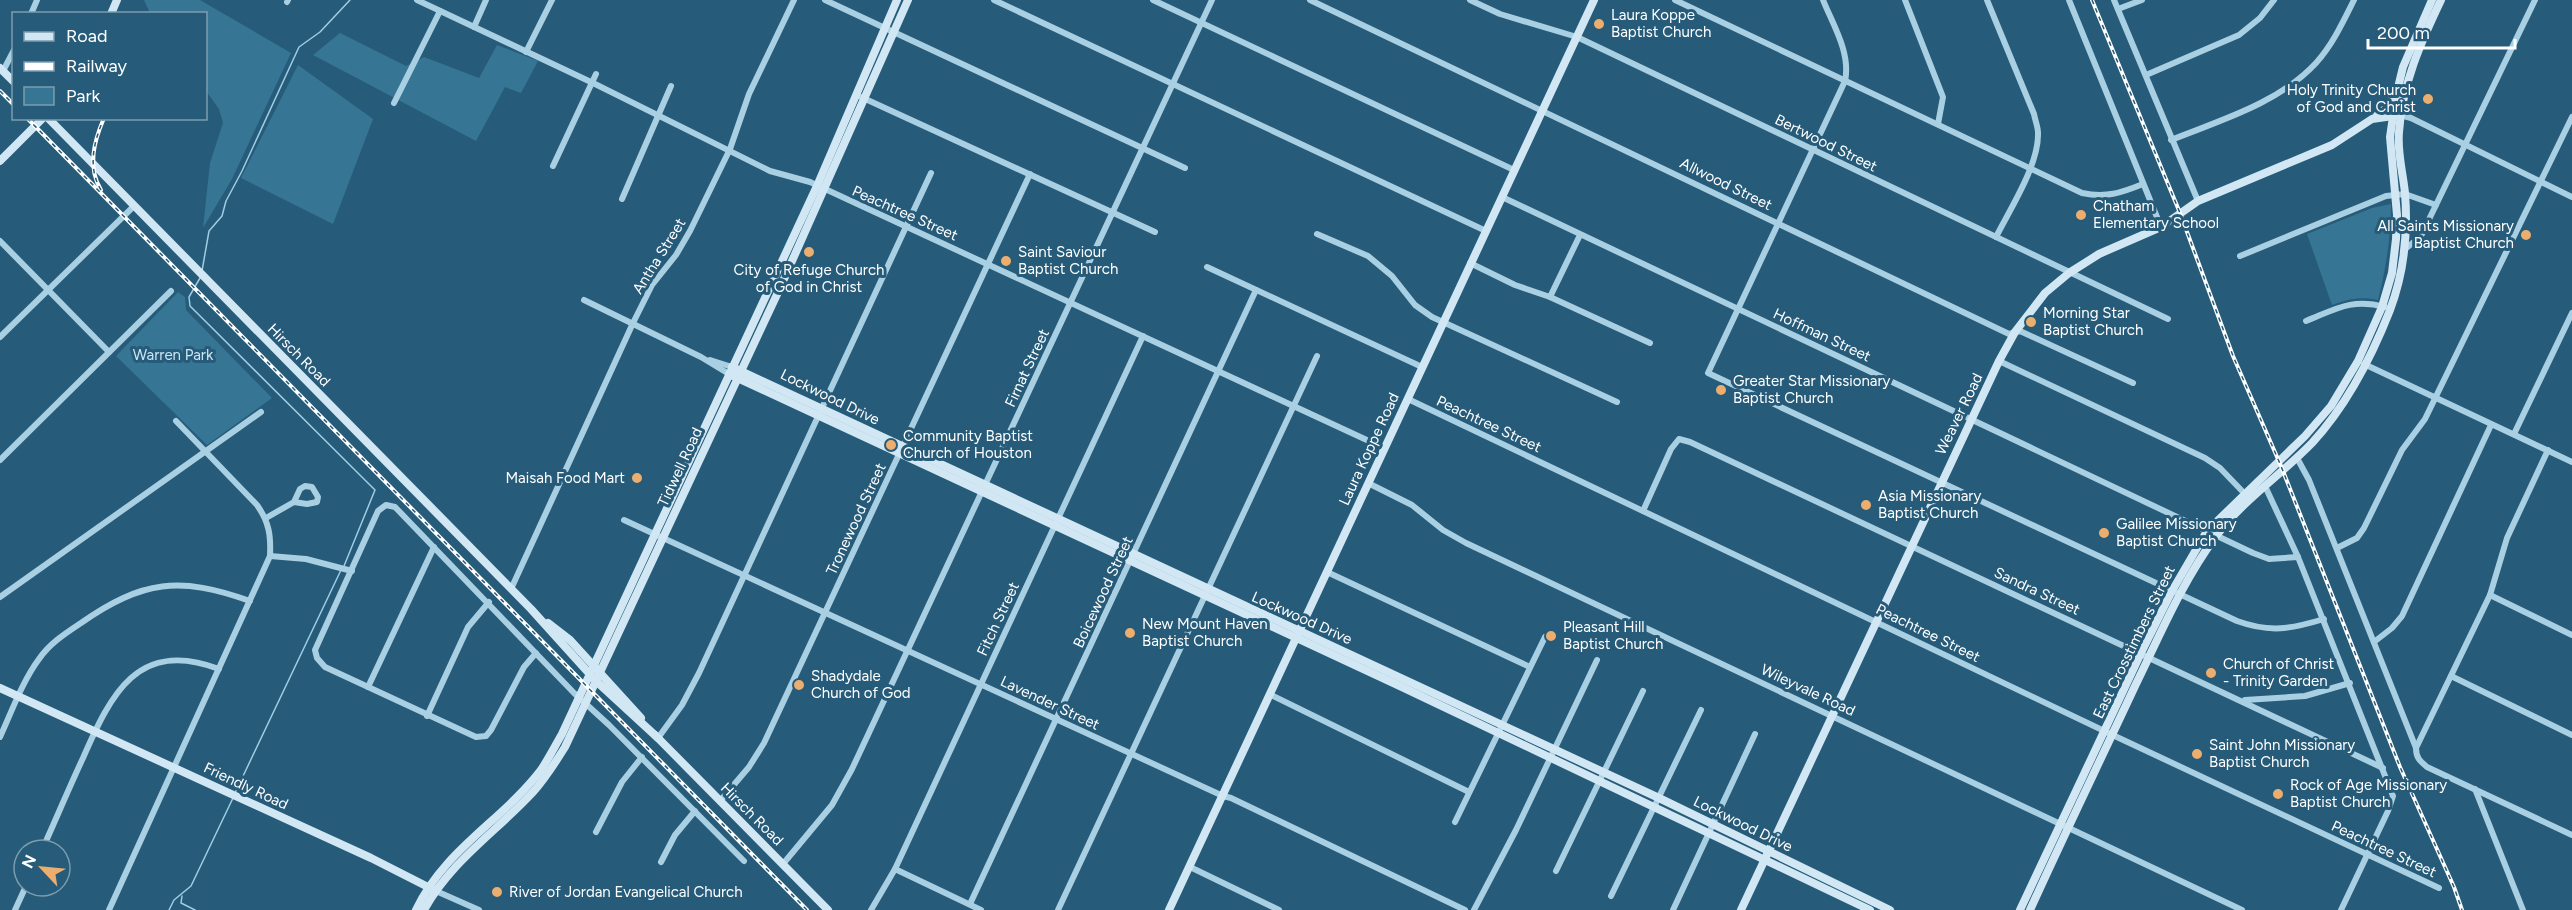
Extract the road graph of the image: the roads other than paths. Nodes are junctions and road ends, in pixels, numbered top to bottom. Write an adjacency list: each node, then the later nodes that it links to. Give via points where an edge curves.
1 (417, 0): 26 (street, Peachtree Street)
2 (486, 0): 28 (street)
3 (552, 0): 31 (street)
4 (794, 0): 54 (street, Antha Street, via 749,94)
5 (825, 0): 29 (street)
6 (897, 0): 29 (main road, Tidwell Road)
7 (908, 0): 29 (main road, Tidwell Road)
8 (994, 0): 38 (street)
9 (1153, 0): 27 (street)
10 (1212, 0): 27 (street, Firnat Street)
11 (1310, 0): 43 (street, Allwood Street)
12 (1470, 0): 30 (street, Bertwood Street, via 1500,14)
13 (1594, 0): 30 (main road, Laura Koppe Road)
14 (1675, 0): 36 (street)
15 (1823, 0): 36 (street, via 1844,52)
16 (1905, 0): 50 (street, via 1943,97)
17 (1987, 0): 59 (street, via 2034,114 2038,132)
18 (2069, 0): 64 (street)
19 (2114, 0): 25 (street)
20 (2142, 0): 25 (street)
21 (2274, 0): 35 (street, via 2240,35)
22 (2354, 0): 51 (street, via 2326,50 2301,78 2264,101)
23 (2535, 0): 52 (street)
24 (2435, 3): 40 (main road, via 2403,67); 45 (main road)
25 (2118, 9): 35 (street)
26 (440, 11): 28 (street, Peachtree Street); 42 (street)
27 (1201, 23): 38 (street, Firnat Street); 60 (street)
28 (474, 27): 31 (street, Peachtree Street)
29 (890, 30): 41 (main road, Tidwell Road); 53 (street)
30 (1577, 37): 43 (main road, Laura Koppe Road); 55 (street, Bertwood Street)
31 (526, 52): 37 (street, Peachtree Street)
32 (12, 53): 33 (street)
33 (2, 70)
34 (596, 74): 37 (street)
35 (2146, 75): 51 (street)
36 (1845, 81): 50 (street); 55 (street)
37 (593, 83): 44 (street, Peachtree Street); 57 (street)
38 (1173, 83): 53 (street, Firnat Street); 77 (street)
39 (671, 86): 44 (street)
40 (2397, 90): 45 (main road); 47 (main road, via 2386,108)
41 (862, 97): 62 (street); 65 (main road, Tidwell Road)
42 (394, 103)
43 (1541, 109): 60 (main road, Laura Koppe Road); 74 (street, Allwood Street)
44 (658, 115): 54 (street, Peachtree Street); 69 (street)
45 (2397, 115): 47 (main road, Weaver Road); 52 (street); 66 (main road, East Crosstimbers Street, via 2390,137)
46 (2572, 117): 63 (street)
47 (2372, 119): 70 (main road, Weaver Road, via 2332,146)
48 (41, 120): 56 (main road)
49 (50, 120): 72 (main road, Hirsch Road)
50 (1938, 124): 59 (street)
51 (2171, 140): 70 (street)
52 (2465, 145): 63 (street); 71 (street)
53 (1142, 147): 58 (street); 73 (street, Firnat Street)
54 (730, 149): 65 (street, Peachtree Street, via 770,171); 103 (street, Antha Street, via 690,231 652,285)
55 (1814, 150): 74 (street); 83 (street, Bertwood Street)
56 (0, 161)
57 (553, 166)
58 (1185, 168)
59 (2030, 168): 64 (street, via 2099,197); 83 (street)
60 (1514, 170): 67 (main road, Laura Koppe Road)
61 (931, 173): 75 (street)
62 (1030, 174): 73 (street); 87 (street, Tronewood Street)
63 (2541, 182): 68 (street); 116 (street)
64 (2143, 184): 76 (street)
65 (821, 188): 75 (street, Peachtree Street); 114 (main road, Tidwell Road)
66 (2400, 195): 71 (street); 78 (main road, East Crosstimbers Street); 86 (street, via 2386,196); 97 (main road, East Crosstimbers Street)
67 (1502, 197): 77 (main road, Laura Koppe Road); 82 (street, Hoffman Street)
68 (2572, 197)
69 (622, 199)
70 (2198, 201): 76 (main road, Weaver Road)
71 (2436, 205): 80 (street)
72 (133, 207): 91 (street); 156 (main road, Hirsch Road)
73 (1113, 212): 79 (street); 96 (street, Firnat Street)
74 (1779, 223): 98 (street); 104 (street, Allwood Street, via 2009,334)
75 (906, 226): 87 (street, Peachtree Street); 120 (street)
76 (2161, 227): 90 (main road, Weaver Road, via 2099,254)
77 (1486, 231): 88 (main road, Laura Koppe Road)
78 (2405, 231): 80 (street, via 2412,236); 85 (main road, East Crosstimbers Street)
79 (1155, 232)
80 (2421, 233): 85 (street, via 2418,241)
81 (1317, 234): 101 (street, via 1368,256 1392,276 1415,305)
82 (1580, 234): 94 (street); 98 (street, Hoffman Street)
83 (1996, 237): 90 (street, Bertwood Street)
84 (0, 241): 91 (street)
85 (2404, 250): 97 (main road, East Crosstimbers Street, via 2401,273)
86 (2240, 256)
87 (988, 263): 96 (street, Peachtree Street); 130 (street, Tronewood Street)
88 (1470, 263): 94 (street); 101 (main road, Laura Koppe Road)
89 (1207, 267): 92 (street)
90 (2069, 273): 100 (street, Bertwood Street); 104 (main road, Weaver Road, via 2045,293)
91 (48, 290): 106 (street); 108 (street)
92 (1256, 290): 112 (street); 113 (street, Boicewood Street)
93 (171, 291): 108 (street)
94 (1551, 297): 107 (street)
95 (584, 300): 103 (street, Lockwood Drive)
96 (1071, 302): 105 (street, Peachtree Street); 137 (street, Firnat Street)
97 (2386, 308): 102 (street, via 2349,303); 111 (main road, East Crosstimbers Street)
98 (1739, 309): 123 (street, Hoffman Street); 134 (street, via 1708,373)
99 (2572, 313): 126 (street)
100 (2168, 319)
101 (1443, 321): 112 (main road, Laura Koppe Road); 118 (street)
102 (2306, 321)
103 (633, 323): 114 (street, Lockwood Drive); 156 (street, Antha Street)
104 (2015, 332): 110 (main road, Weaver Road); 115 (street, Allwood Street)
105 (1143, 336): 113 (street, Peachtree Street); 143 (street, Fitch Street)
106 (0, 338)
107 (1650, 343)
108 (109, 352): 132 (street)
109 (1317, 356): 119 (street)
110 (1999, 361): 123 (main road, Weaver Road); 138 (street, via 2205,458)
111 (2361, 363): 116 (street); 131 (main road, East Crosstimbers Street, via 2337,411); 138 (main road, East Crosstimbers Street, via 2305,436)
112 (1422, 367): 117 (main road, Laura Koppe Road)
113 (1219, 370): 119 (street, Peachtree Street); 152 (street, Boicewood Street)
114 (735, 372): 120 (main road, Lockwood Drive); 122 (main road, Lockwood Drive); 145 (main road, Tidwell Road)
115 (2133, 383)
116 (2436, 398): 125 (street); 149 (street, via 2398,457 2364,528 2357,538)
117 (1408, 399): 127 (main road, Laura Koppe Road); 140 (street, Peachtree Street)
118 (1617, 402)
119 (1293, 405): 127 (street, Peachtree Street); 158 (street)
120 (822, 407): 122 (street); 130 (main road, Lockwood Drive)
121 (261, 412): 129 (street)
122 (817, 417): 130 (main road, Lockwood Drive); 155 (street)
123 (1971, 419): 134 (main road, Weaver Road); 144 (street, Hoffman Street)
124 (176, 422): 129 (street)
125 (2491, 425): 126 (street); 170 (street, via 2402,616)
126 (2514, 434): 128 (street)
127 (1384, 448): 135 (main road, Laura Koppe Road)
128 (2548, 450): 133 (street); 159 (street, via 2507,538)
129 (206, 451): 141 (street); 160 (street)
130 (901, 451): 137 (main road, Lockwood Drive); 164 (street, Tronewood Street)
131 (2297, 458): 136 (main road, East Crosstimbers Street); 149 (street)
132 (0, 460)
133 (2572, 462)
134 (1941, 482): 147 (main road, Weaver Road); 157 (street)
135 (1368, 483): 154 (main road, Laura Koppe Road); 190 (street, Wileyvale Road, via 1413,505 1466,543)
136 (2265, 486): 146 (main road, East Crosstimbers Street); 151 (street)
137 (983, 489): 143 (main road, Lockwood Drive); 171 (street, Firnat Street)
138 (2244, 493): 144 (main road, East Crosstimbers Street)
139 (294, 502): 141 (street)
140 (1643, 511): 147 (street, Sandra Street, via 1679,439); 166 (street, Peachtree Street)
141 (267, 518): 150 (street)
142 (624, 520): 145 (street, Lavender Street)
143 (1056, 523): 152 (main road, Lockwood Drive); 181 (street, Fitch Street)
144 (2207, 531): 146 (street, Hoffman Street); 157 (main road, East Crosstimbers Street)
145 (658, 535): 155 (street, Lavender Street); 177 (main road, Tidwell Road)
146 (2216, 536): 151 (street, Hoffman Street, via 2270,559); 157 (main road, East Crosstimbers Street)
147 (1912, 545): 166 (main road, Weaver Road); 173 (street, Sandra Street)
148 (434, 547): 153 (street, via 398,510 386,504 378,510); 162 (street); 182 (street)
149 (2337, 548): 170 (street)
150 (270, 556): 153 (street, via 306,559); 161 (street)
151 (2298, 557): 165 (street)
152 (1132, 558): 158 (main road, Lockwood Drive); 192 (street, Boicewood Street)
153 (349, 570): 182 (street, via 315,650 320,663)
154 (1327, 572): 167 (main road, Laura Koppe Road); 175 (street)
155 (744, 575): 164 (street, Lavender Street); 199 (street, via 699,673)
156 (511, 589): 163 (main road, Hirsch Road)
157 (2176, 592): 165 (street, via 2250,626 2292,629); 173 (main road, East Crosstimbers Street)
158 (1206, 593): 167 (main road, Lockwood Drive); 201 (street)
159 (2490, 595): 168 (street); 178 (street)
160 (0, 597)
161 (250, 601): 176 (street); 186 (street, via 191,585 167,585 130,594 56,640 40,656)
162 (489, 602): 172 (street); 191 (street, via 468,627)
163 (531, 609): 177 (main road, Hirsch Road, via 570,640); 179 (main road, Hirsch Road)
164 (825, 613): 171 (street, Lavender Street); 211 (street, Tronewood Street, via 764,743)
165 (2324, 619): 180 (street)
166 (1876, 621): 190 (main road, Weaver Road); 195 (street, Peachtree Street)
167 (1297, 635): 185 (main road, Laura Koppe Road); 193 (main road, Lockwood Drive)
168 (2572, 635)
169 (1545, 637): 175 (street)
170 (2374, 642): 200 (street)
171 (908, 650): 181 (street, Lavender Street); 225 (street, Firnat Street, via 832,805)
172 (536, 653): 188 (street); 191 (street, via 524,666 486,736 476,737)
173 (2145, 655): 187 (street, Sandra Street); 195 (main road, East Crosstimbers Street)
174 (1597, 660): 202 (street)
175 (1530, 668): 193 (street)
176 (219, 669): 194 (street, via 183,659 140,670 117,691); 204 (street)
177 (597, 669): 179 (main road, Tidwell Road); 199 (main road, Hirsch Road)
178 (2451, 676): 197 (street); 200 (street)
179 (592, 678): 188 (main road, Tidwell Road); 199 (main road, Hirsch Road)
180 (2350, 683): 187 (street, via 2305,696); 205 (street)
181 (981, 684): 192 (street, Lavender Street); 227 (street, Fitch Street)
182 (368, 687): 191 (street)
183 (0, 688): 186 (main road, Friendly Road)
184 (1643, 691): 206 (street)
185 (1270, 695): 209 (street); 210 (main road, Laura Koppe Road)
186 (18, 696): 194 (main road, Friendly Road); 198 (street)
187 (2241, 700): 205 (street, Sandra Street)
188 (582, 701): 203 (street); 231 (main road, Tidwell Road, via 531,794 488,828)
189 (1701, 710): 212 (street)
190 (1831, 714): 215 (street, Wileyvale Road); 220 (main road, Weaver Road)
191 (427, 716)
192 (1056, 719): 201 (street, Lavender Street); 233 (street, Boicewood Street)
193 (1501, 730): 202 (main road, Lockwood Drive); 209 (street)
194 (95, 731): 204 (main road, Friendly Road); 219 (street)
195 (2108, 733): 215 (main road, East Crosstimbers Street); 221 (street, Peachtree Street)
196 (1755, 734): 216 (street)
197 (2572, 735)
198 (0, 737)
199 (658, 738): 211 (main road, Hirsch Road)
200 (2416, 748): 208 (street, via 2423,764)
201 (1131, 754): 210 (street, Lavender Street); 241 (street)
202 (1552, 754): 206 (main road, Lockwood Drive); 207 (main road, Lockwood Drive); 245 (street)
203 (642, 758): 213 (street); 217 (street, via 622,782)
204 (174, 767): 231 (main road, Friendly Road); 235 (street)
205 (2383, 768): 221 (street, via 2393,796)
206 (1604, 773): 207 (street); 212 (main road, Lockwood Drive)
207 (1600, 782): 212 (main road, Lockwood Drive); 228 (street)
208 (2475, 789): 218 (street); 254 (street)
209 (1469, 792): 214 (street)
210 (1223, 796): 226 (main road, Laura Koppe Road); 244 (street, Lavender Street)
211 (720, 801): 225 (main road, Hirsch Road)
212 (1657, 803): 216 (main road, Lockwood Drive); 232 (street)
213 (694, 811): 223 (street); 224 (street)
214 (1455, 822)
215 (2065, 826): 250 (main road, East Crosstimbers Street); 251 (main road, East Crosstimbers Street); 252 (street, Wileyvale Road)
216 (1711, 829): 220 (main road, Lockwood Drive); 222 (main road, Lockwood Drive); 246 (street)
217 (596, 832)
218 (2572, 835)
219 (47, 838)
220 (1767, 851): 222 (main road, Weaver Road); 229 (main road, Lockwood Drive)
221 (2367, 854): 230 (street, Peachtree Street); 253 (street)
222 (1763, 860): 229 (main road, Lockwood Drive); 247 (main road, Weaver Road)
223 (744, 861)
224 (661, 862)
225 (783, 864): 238 (main road, Hirsch Road)
226 (1190, 867): 242 (main road, Laura Koppe Road); 243 (street)
227 (895, 869): 233 (street); 239 (street, Fitch Street)
228 (1557, 871)
229 (1825, 884): 248 (main road, Lockwood Drive); 249 (main road, Lockwood Drive)
230 (2439, 888)
231 (433, 889): 234 (street, Friendly Road); 236 (main road, Tidwell Road); 237 (main road, Tidwell Road)
232 (1611, 896)
233 (970, 904): 240 (street)
234 (476, 909)
235 (109, 910)
236 (416, 910)
237 (424, 910)
238 (828, 910)
239 (871, 910)
240 (981, 910)
241 (1058, 910)
242 (1169, 910)
243 (1279, 910)
244 (1465, 910)
245 (1474, 910)
246 (1673, 910)
247 (1740, 910)
248 (1870, 910)
249 (1890, 910)
250 (2020, 910)
251 (2030, 910)
252 (2242, 910)
253 (2341, 910)
254 (2523, 910)

